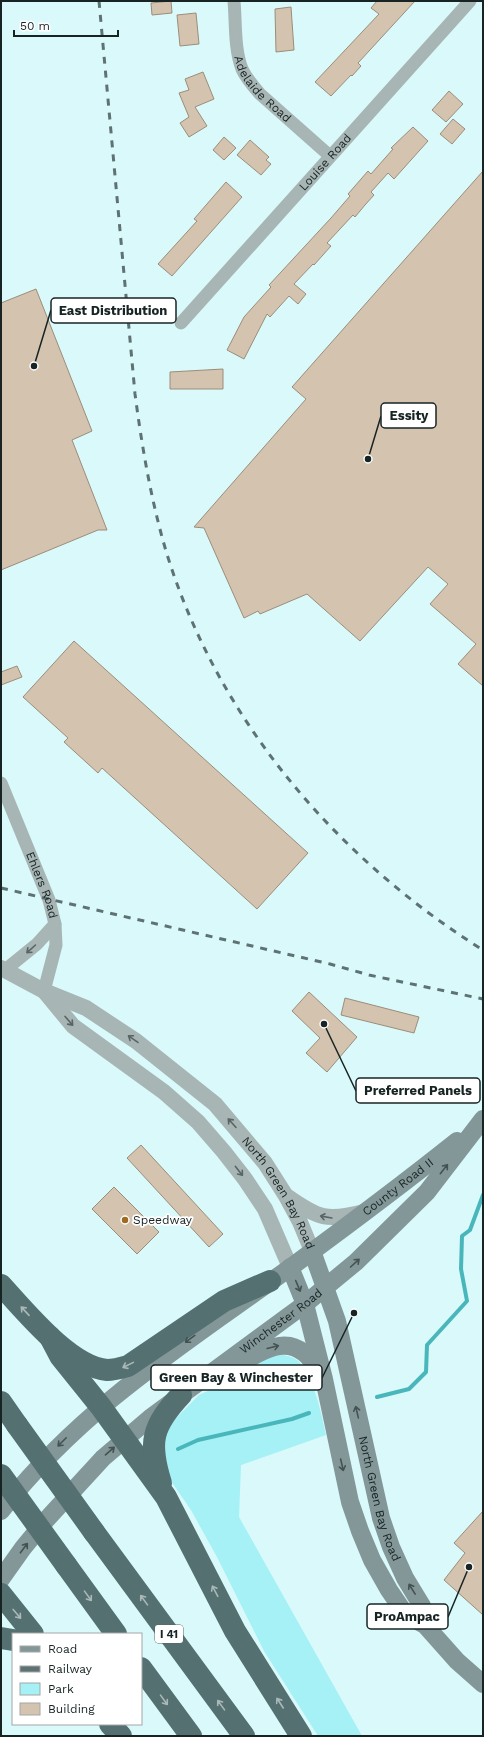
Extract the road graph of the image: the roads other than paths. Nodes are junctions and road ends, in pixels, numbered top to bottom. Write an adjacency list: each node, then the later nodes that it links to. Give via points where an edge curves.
1 (234, 1): 3 (street, Adelaide Road, via 238,55 242,69 250,82 260,94)
2 (470, 1): 3 (street, Louise Road)
3 (330, 156): 4 (street, Louise Road)
4 (181, 323)
5 (1, 783): 6 (street, Ehlers Road, via 49,900)
6 (55, 924): 7 (street, one-way to 7, via 36,944); 8 (street, Ehlers Road, via 56,945)
7 (3, 969): 8 (street, North Green Bay Road)
8 (44, 991): 10 (street, North Green Bay Road, one-way to 8, via 265,1163 215,1104 136,1041 86,1008); 13 (street, North Green Bay Road, one-way to 13, via 73,1026 164,1092 198,1122 245,1179 265,1209)
9 (482, 1120): 11 (main road, County Road II); 16 (main road, Winchester Road, one-way to 9, via 427,1192)
10 (286, 1196): 11 (street, one-way to 10, via 330,1218 318,1215); 12 (street, North Green Bay Road)
11 (364, 1212): 12 (main road, County Road II)
12 (312, 1251): 13 (main road); 16 (main road, North Green Bay Road)
13 (290, 1267): 14 (main road); 17 (main road, North Green Bay Road, one-way to 17)
14 (270, 1281): 18 (highway, one-way to 18, via 224,1301 147,1354 121,1368 107,1370 90,1365); 22 (main road, one-way to 22)
15 (1, 1285): 18 (highway, one-way to 15)
16 (326, 1289): 17 (main road, Winchester Road); 29 (main road, North Green Bay Road, one-way to 16, via 422,1606 405,1578 382,1518 337,1321)
17 (306, 1304): 19 (main road, North Green Bay Road); 20 (main road, Winchester Road)
18 (50, 1337): 22 (highway, via 60,1356)
19 (324, 1378): 20 (main road, one-way to 19, via 216,1378 266,1349 283,1345 304,1353); 29 (main road, North Green Bay Road, one-way to 29, via 350,1502 360,1531 382,1578 406,1615)
20 (185, 1392): 23 (main road, Winchester Road); 25 (highway, via 164,1416 154,1438 156,1468)
21 (1, 1402): 39 (highway, I 41, one-way to 21, bridge)
22 (101, 1407): 23 (highway); 26 (main road, one-way to 26, via 49,1456)
23 (125, 1438): 25 (highway); 27 (main road, Winchester Road, one-way to 23, via 61,1502)
24 (1, 1475): 31 (highway, one-way to 31, bridge)
25 (166, 1497): 40 (highway, one-way to 25, via 236,1631)
26 (1, 1511)
27 (1, 1579)
28 (1, 1594): 30 (highway, one-way to 30)
29 (425, 1625): 35 (main road, North Green Bay Road, via 457,1661)
30 (32, 1633)
31 (115, 1633)
32 (1, 1638): 33 (highway)
33 (12, 1640)
34 (142, 1669): 38 (highway, one-way to 38)
35 (483, 1684)
36 (111, 1725): 37 (highway)
37 (121, 1736)
38 (191, 1736)
39 (244, 1736)
40 (301, 1736)

